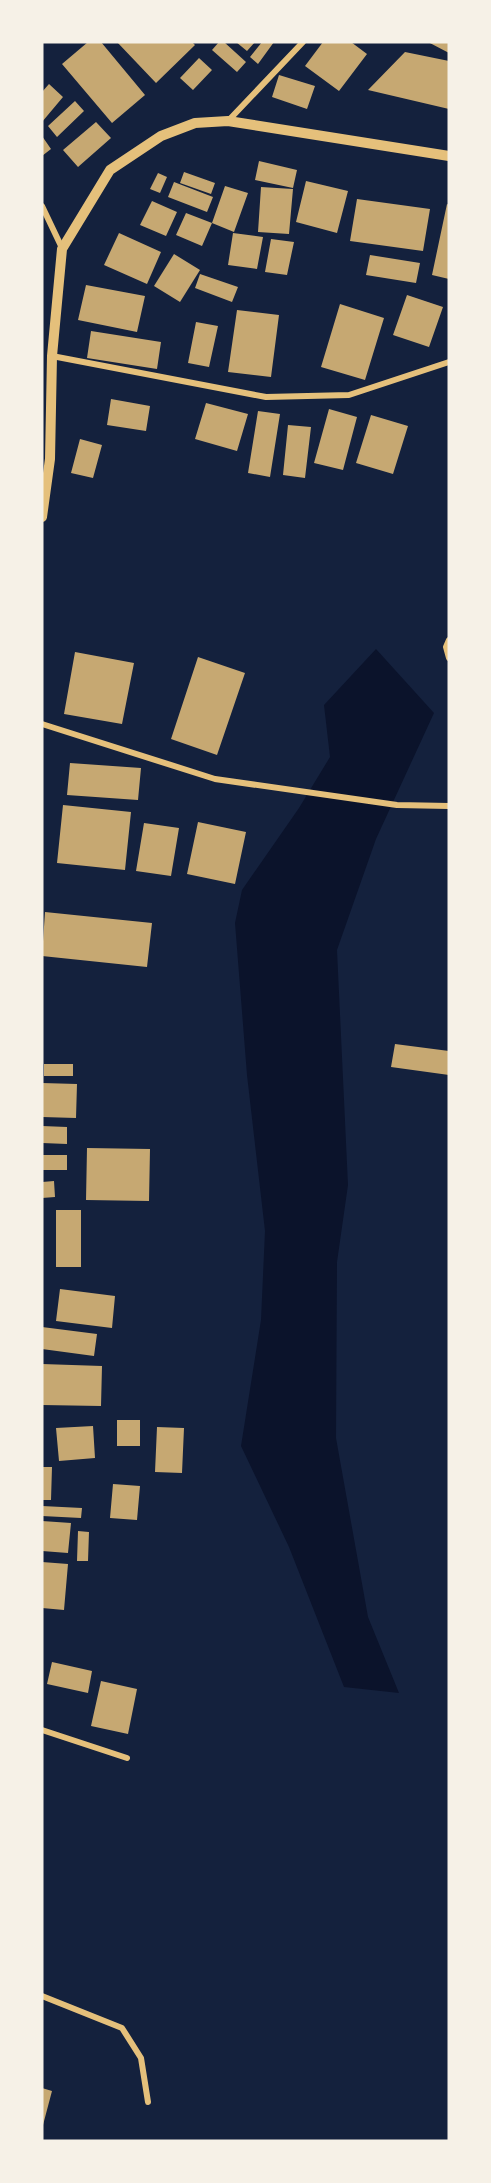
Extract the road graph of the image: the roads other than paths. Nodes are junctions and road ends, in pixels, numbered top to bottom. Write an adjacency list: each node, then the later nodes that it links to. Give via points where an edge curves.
1 (303, 42): 2 (street)
2 (228, 121): 3 (street); 5 (street, via 195,123 161,136 110,170)
3 (449, 156)
4 (42, 206): 5 (street)
5 (62, 249): 6 (street)
6 (52, 356): 7 (street, via 266,397 349,395); 8 (street, via 50,459)
7 (449, 362)
8 (42, 518)
9 (449, 640): 10 (street)
10 (449, 658)
11 (42, 724): 12 (street, via 215,778 397,804)
12 (449, 806)
13 (42, 1730): 14 (street)
14 (127, 1758)
15 (42, 1996): 16 (street, via 122,2028 141,2058)
16 (148, 2102)

